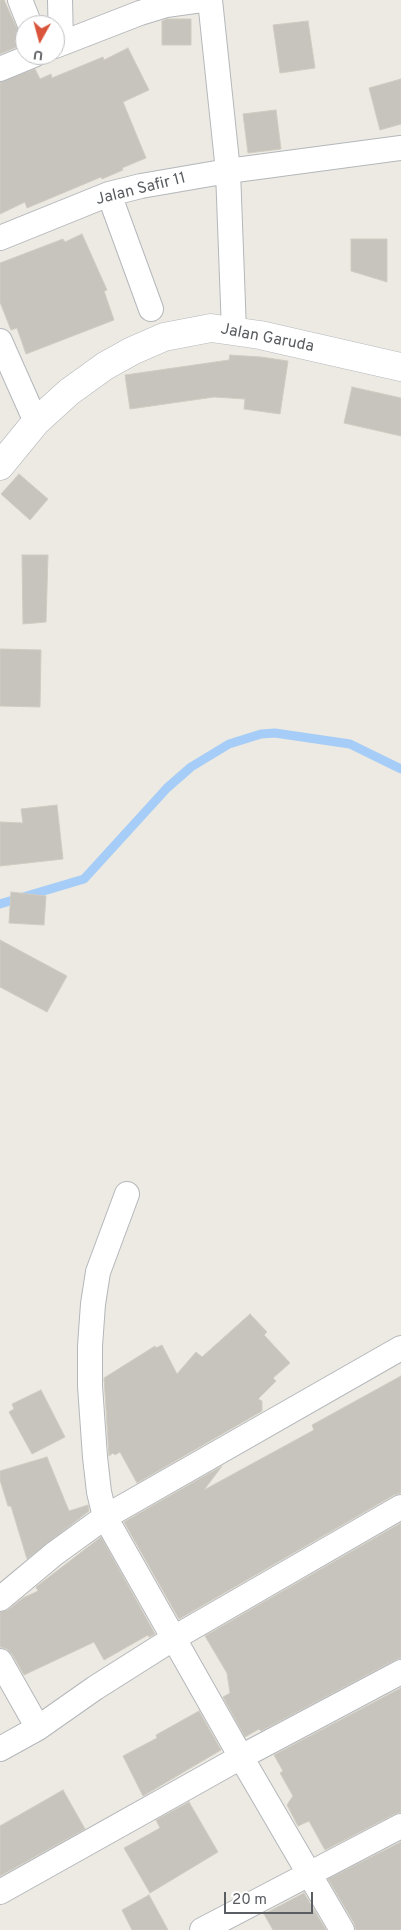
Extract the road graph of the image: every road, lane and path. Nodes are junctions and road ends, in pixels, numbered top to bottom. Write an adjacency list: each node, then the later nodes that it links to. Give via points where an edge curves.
1 (20, 0): 5 (street)
2 (60, 0): 6 (street)
3 (202, 0): 7 (street, via 166,5)
4 (210, 0): 11 (street)
5 (26, 15)
6 (59, 15)
7 (65, 41)
8 (15, 63): 9 (street)
9 (0, 69)
10 (401, 148): 11 (street, Jalan Safir 11)
11 (228, 171): 12 (street, Jalan Safir 11); 15 (street)
12 (109, 194): 13 (street, Jalan Safir 11); 14 (street)
13 (0, 238)
14 (151, 309)
15 (234, 331): 17 (street, Jalan Garuda); 18 (street, Jalan Garuda, via 211,328 186,332 132,350 77,387)
16 (0, 341): 18 (street)
17 (401, 367)
18 (36, 422): 19 (street, Jalan Garuda)
19 (0, 466)
20 (127, 1194): 23 (street, via 98,1272 90,1346 98,1492)
21 (401, 1348): 23 (street)
22 (401, 1507): 25 (street)
23 (105, 1517): 24 (street); 25 (street)
24 (0, 1599)
25 (174, 1638): 28 (street); 30 (street)
26 (0, 1661): 28 (street)
27 (401, 1672): 30 (street)
28 (38, 1728): 29 (street)
29 (0, 1749)
30 (241, 1757): 32 (street); 33 (street)
31 (401, 1826): 32 (street)
32 (310, 1874): 34 (street); 35 (street)
33 (0, 1892)
34 (202, 1930)
35 (342, 1930)

